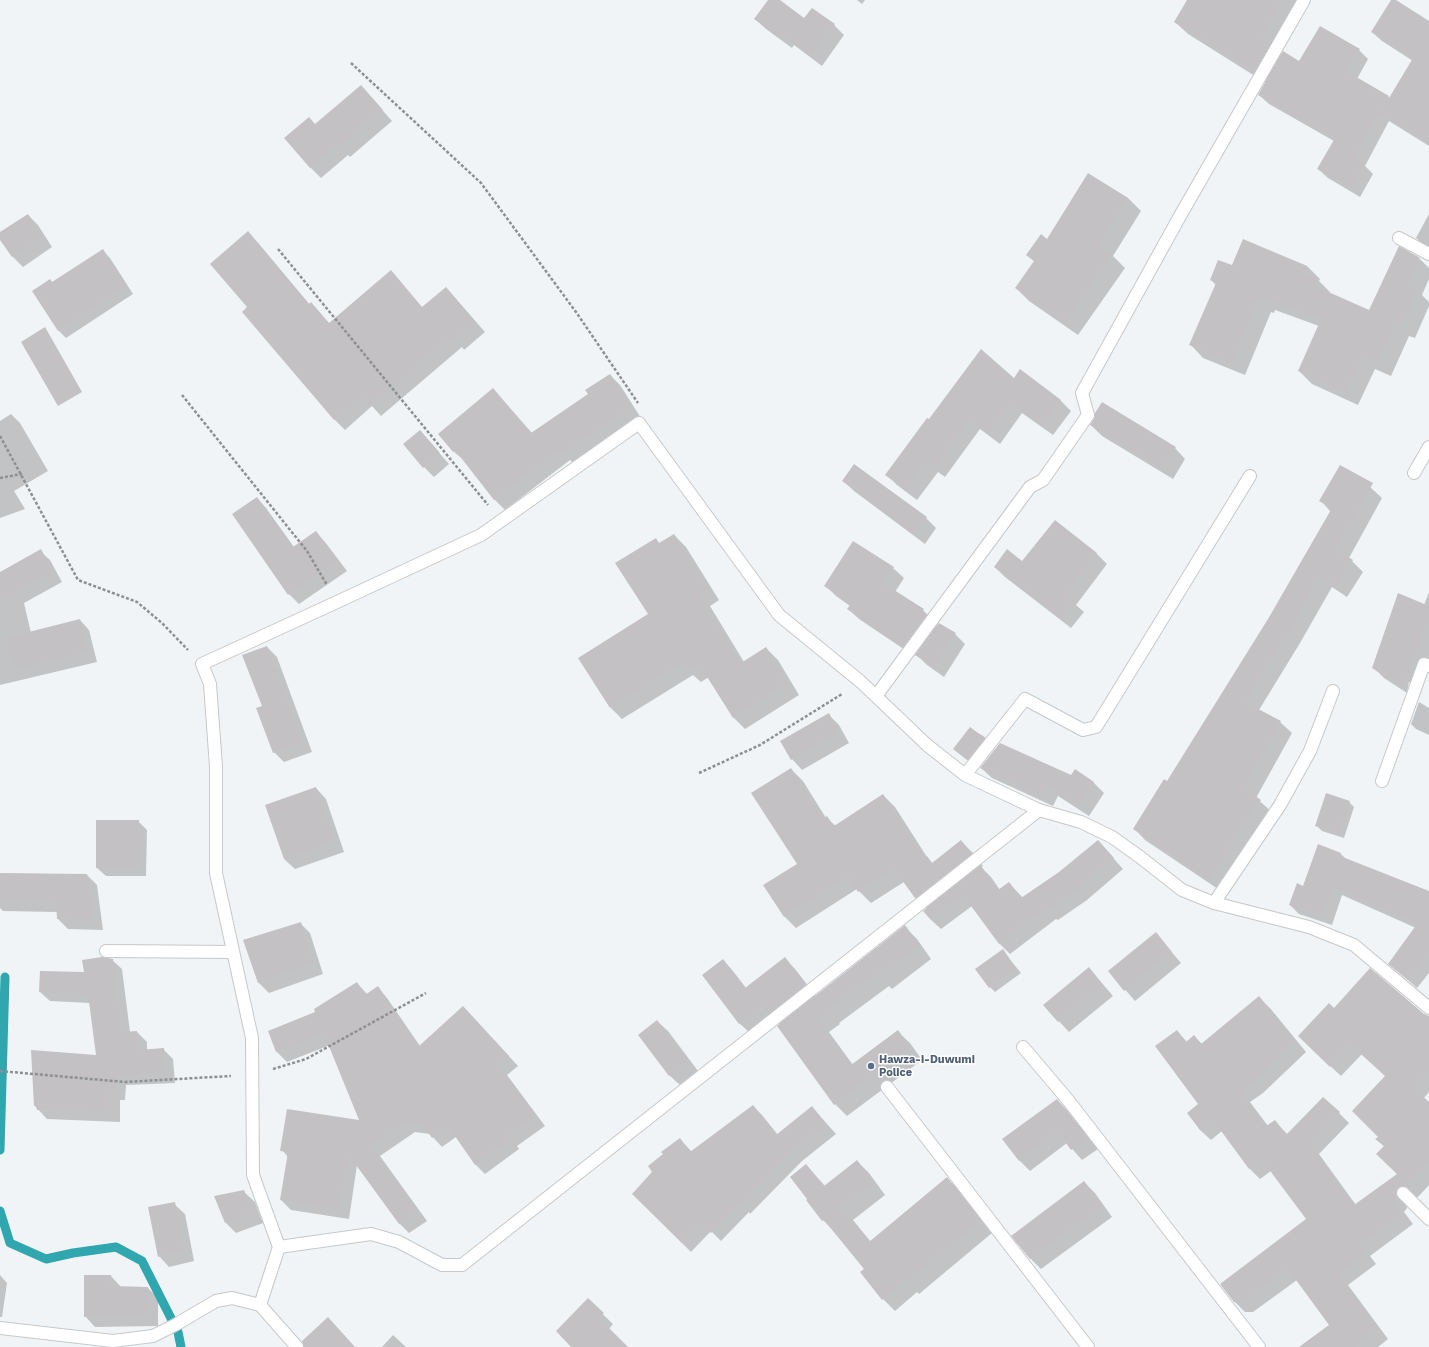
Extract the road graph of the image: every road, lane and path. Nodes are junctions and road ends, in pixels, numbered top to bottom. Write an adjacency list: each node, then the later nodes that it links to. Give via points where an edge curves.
1 (1304, 0): 20 (lane, via 1082,393 1088,416 1043,480 1030,487)
2 (351, 63): 7 (path, via 481,183 576,312 642,410)
3 (1399, 238): 5 (lane)
4 (278, 249): 14 (path)
5 (1429, 254)
6 (182, 395): 15 (path, via 307,551)
7 (639, 423): 14 (lane); 18 (lane, via 779,615)
8 (0, 436): 11 (path)
9 (1429, 447): 10 (lane)
10 (1414, 473)
11 (22, 474): 13 (path); 16 (path, via 78,580 137,602 162,623)
12 (1250, 476): 22 (lane, via 1096,727 1083,730 1025,699)
13 (0, 478)
14 (501, 521): 15 (lane, via 481,535)
15 (338, 602): 16 (lane)
16 (202, 664): 27 (lane, via 210,684 216,768 216,873)
17 (1429, 666): 23 (lane, via 1424,664)
18 (861, 682): 20 (lane); 21 (path, via 760,745)
19 (1333, 691): 25 (lane, via 1310,751 1280,805)
20 (876, 696): 22 (lane, via 927,745)
21 (699, 773)
22 (965, 775): 24 (lane)
23 (1382, 781)
24 (1039, 810): 25 (lane, via 1081,822 1112,837 1182,890); 36 (lane, via 462,1265 442,1265 400,1242 371,1234)
25 (1214, 903): 29 (lane, via 1309,927 1354,945)
26 (106, 951): 27 (lane)
27 (233, 952): 32 (lane, via 252,1038)
28 (426, 993): 32 (path, via 306,1059)
29 (1429, 1008)
30 (1024, 1047): 41 (lane, via 1073,1106)
31 (0, 1071): 32 (path, via 125,1082)
32 (253, 1075): 36 (lane, via 253,1175)
33 (887, 1087): 40 (lane)
34 (1403, 1193): 35 (lane)
35 (1429, 1219)
36 (279, 1247): 37 (lane)
37 (260, 1305): 38 (lane, via 232,1298 216,1301 153,1336 113,1341); 39 (lane)
38 (0, 1328)
39 (296, 1347)
40 (1088, 1347)
41 (1259, 1347)

